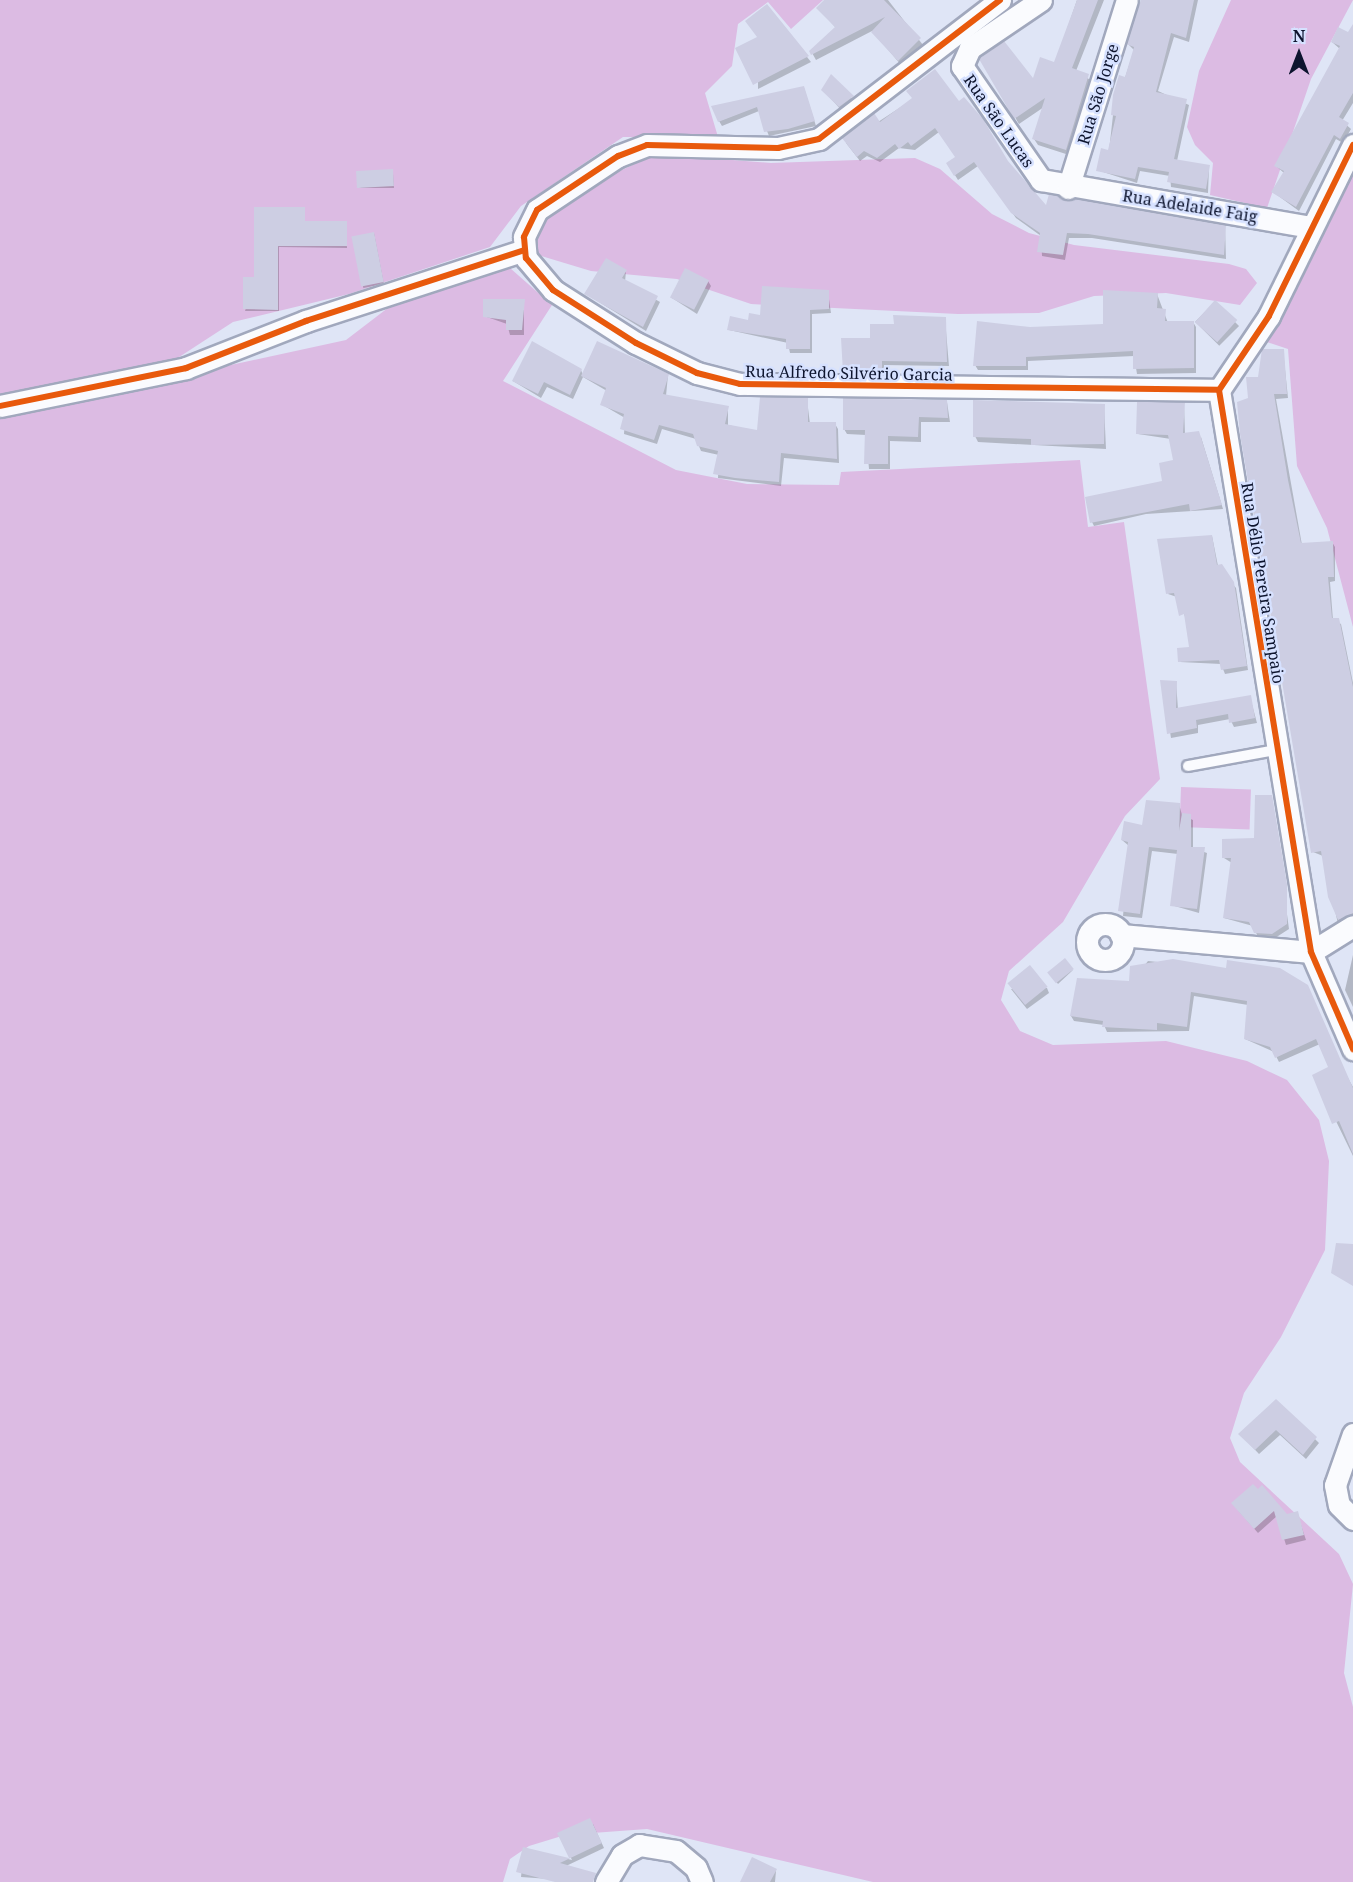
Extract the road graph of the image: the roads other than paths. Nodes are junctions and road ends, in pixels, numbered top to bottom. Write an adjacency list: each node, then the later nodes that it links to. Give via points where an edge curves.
1 (1000, 0): 7 (street, via 819,139 787,147 665,143 625,152 537,210 525,230)
2 (1041, 0): 5 (street, Rua São Lucas, via 970,48 962,66 1036,175)
3 (1127, 0): 5 (street, Rua São Jorge)
4 (1353, 145): 6 (street)
5 (1068, 188): 6 (street, Rua Adelaide Faig)
6 (1311, 227): 8 (street, via 1269,316)
7 (524, 250): 8 (street, Rua Alfredo Silvério Garcia, via 538,274 568,301 636,343 721,381 789,388); 9 (street, via 306,321 186,368)
8 (1219, 390): 10 (street, Rua Délio Pereira Sampaio)
9 (0, 406)
10 (1276, 750): 11 (lane); 14 (street, Rua Délio Pereira Sampaio)
11 (1188, 766)
12 (1353, 926): 14 (street)
13 (1121, 935): 14 (street)
14 (1311, 952): 15 (street, Rua Délio Pereira Sampaio)
15 (1353, 1049)
16 (1353, 1434): 17 (street, via 1335,1485 1339,1504)
17 (1353, 1519)
18 (606, 1882): 19 (street, via 630,1848 676,1851 696,1868)
19 (702, 1882)

